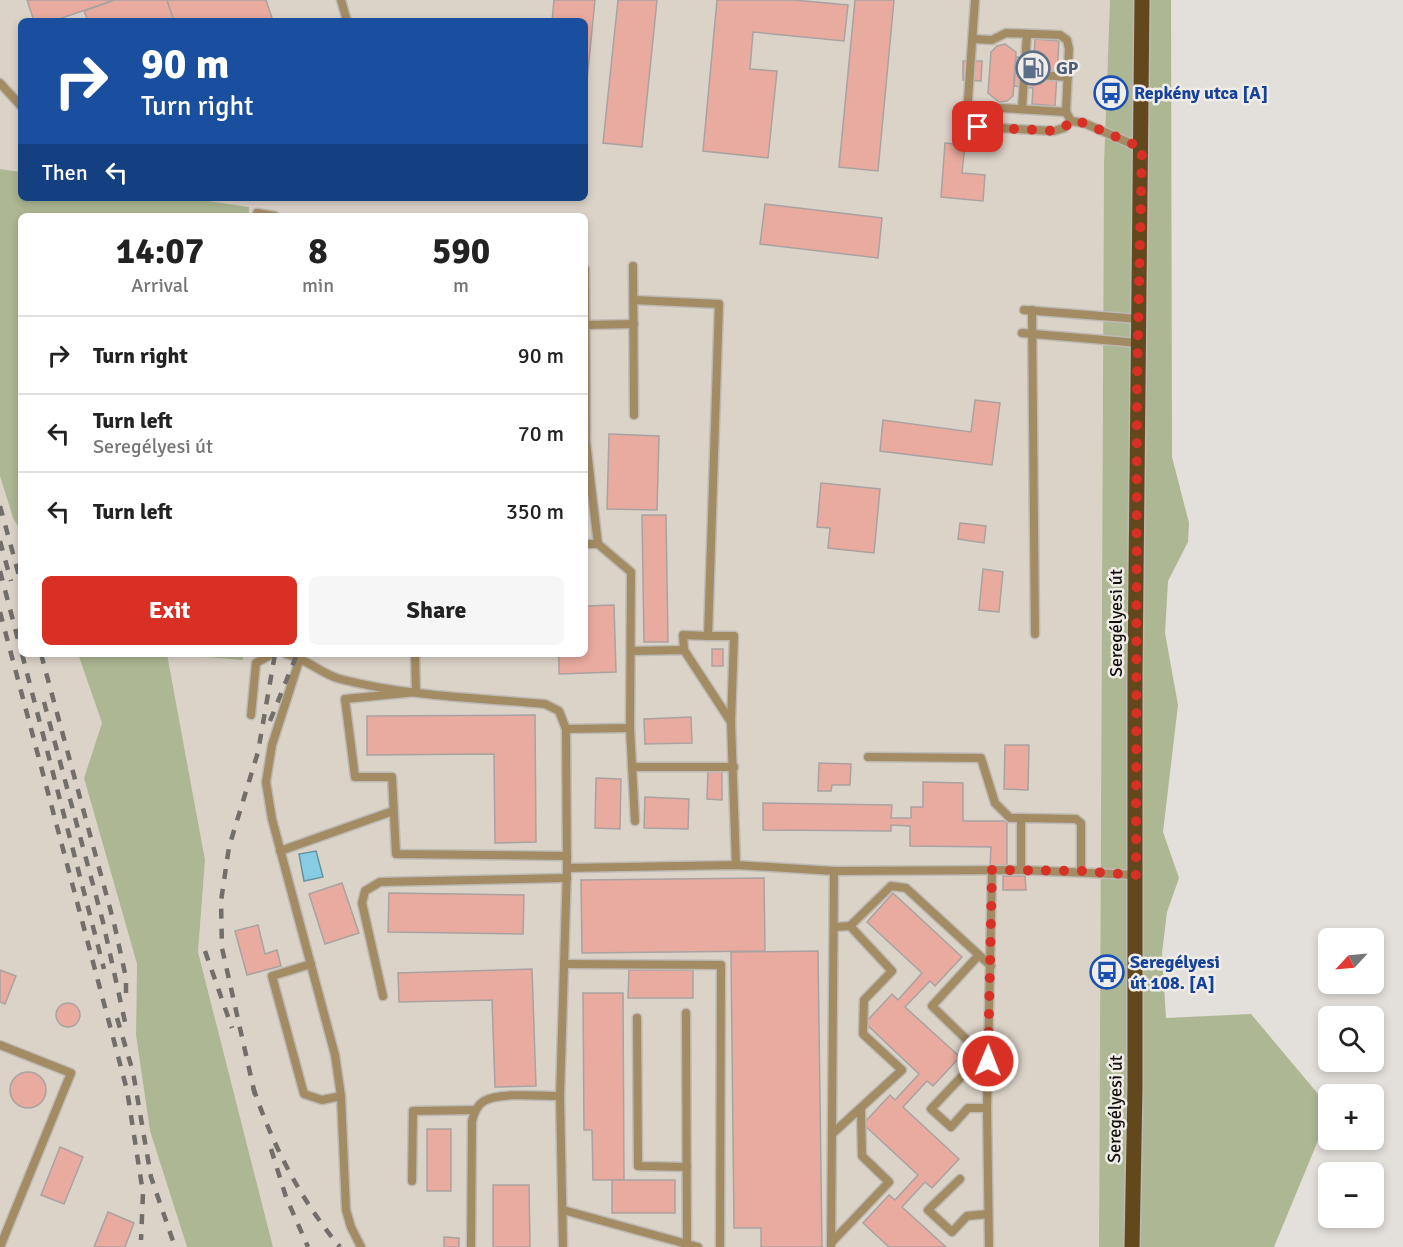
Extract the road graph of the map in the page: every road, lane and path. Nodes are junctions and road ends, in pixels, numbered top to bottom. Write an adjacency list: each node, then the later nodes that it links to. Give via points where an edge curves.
1 (340, 0): 4 (lane)
2 (975, 0): 6 (lane)
3 (1142, 0): 15 (main road, Seregélyesi út)
4 (346, 18)
5 (1027, 34): 6 (lane); 7 (lane); 8 (lane, via 1060,35 1067,40)
6 (972, 39): 11 (lane)
7 (1024, 74): 8 (lane); 12 (lane)
8 (1068, 77): 13 (lane)
9 (0, 83): 10 (lane)
10 (18, 103)
11 (968, 106): 12 (lane); 14 (lane, via 970,123 978,127 1054,131)
12 (1022, 109): 13 (lane)
13 (1066, 112): 14 (lane)
14 (1071, 121): 15 (lane)
15 (1142, 148): 18 (main road, Seregélyesi út)
16 (633, 266): 17 (lane)
17 (634, 300): 19 (lane); 29 (lane, via 719,304)
18 (1139, 319): 22 (lane, via 1028,310); 23 (main road, Seregélyesi út)
19 (634, 324): 20 (lane); 24 (lane)
20 (588, 325)
21 (1022, 333): 22 (lane)
22 (1032, 333): 23 (lane); 28 (lane)
23 (1139, 343): 55 (main road, Seregélyesi út)
24 (634, 415)
25 (588, 459): 27 (lane)
26 (588, 544): 27 (lane)
27 (598, 544): 31 (lane, via 631,572)
28 (1035, 634)
29 (708, 636): 30 (lane, via 683,635); 38 (lane, via 734,636)
30 (684, 650): 31 (lane); 38 (lane)
31 (631, 651): 39 (lane)
32 (267, 657): 37 (lane, via 256,663)
33 (296, 657): 35 (lane)
34 (415, 657): 36 (lane)
35 (300, 658): 36 (lane, via 338,679); 47 (lane, via 272,745 266,782)
36 (416, 692): 40 (lane, via 545,704 559,711); 44 (lane, via 345,699 354,777 392,777)
37 (250, 715)
38 (731, 722): 42 (lane)
39 (630, 728): 40 (lane); 43 (lane)
40 (566, 729): 48 (lane)
41 (868, 757): 45 (lane, via 981,758 995,803 1010,818)
42 (734, 766): 43 (lane); 49 (lane)
43 (632, 767): 46 (lane)
44 (393, 811): 47 (lane); 48 (lane, via 396,854)
45 (1022, 818): 51 (lane); 53 (lane, via 1076,819 1081,823)
46 (635, 821)
47 (280, 851): 59 (lane)
48 (567, 856): 54 (lane)
49 (736, 865): 52 (lane); 54 (lane)
50 (992, 870): 51 (lane); 52 (lane); 61 (lane)
51 (1021, 870): 53 (lane)
52 (834, 871): 57 (lane)
53 (1081, 871): 55 (lane)
54 (567, 873): 60 (lane); 62 (lane, via 380,882 365,891 362,903)
55 (1136, 875): 86 (main road, Seregélyesi út)
56 (850, 926): 57 (lane); 58 (lane, via 891,886 906,888); 69 (lane, via 892,970 864,1000 863,1034 902,1070)
57 (834, 927): 71 (lane)
58 (978, 956): 61 (lane); 68 (lane, via 932,1006 968,1041 966,1072 931,1109 951,1127 968,1108)
59 (311, 964): 66 (lane, via 335,1055); 66 (lane, via 272,976 304,1094 322,1100)
60 (564, 964): 67 (lane); 84 (lane, via 721,964)
61 (991, 966): 68 (lane)
62 (383, 996)
63 (686, 1013): 72 (lane)
64 (637, 1018): 72 (lane, via 638,1166)
65 (0, 1045): 79 (lane, via 71,1073)
66 (341, 1096): 80 (lane, via 346,1210)
67 (560, 1096): 70 (lane, via 497,1097 484,1100); 75 (lane)
68 (987, 1108): 76 (lane)
69 (861, 1109): 71 (lane); 78 (lane, via 862,1156 889,1182)
70 (475, 1110): 74 (lane, via 413,1111); 81 (lane)
71 (832, 1134): 78 (lane)
72 (687, 1167): 77 (lane)
73 (960, 1179): 76 (lane, via 928,1210 952,1232 967,1216)
74 (412, 1181)
75 (563, 1210): 77 (lane); 82 (lane)
76 (988, 1214): 85 (lane)
77 (687, 1243): 83 (lane)
78 (831, 1245)
79 (0, 1247)
80 (361, 1247)
81 (471, 1247)
82 (563, 1247)
83 (698, 1247)
84 (720, 1247)
85 (989, 1247)
86 (1132, 1247)

